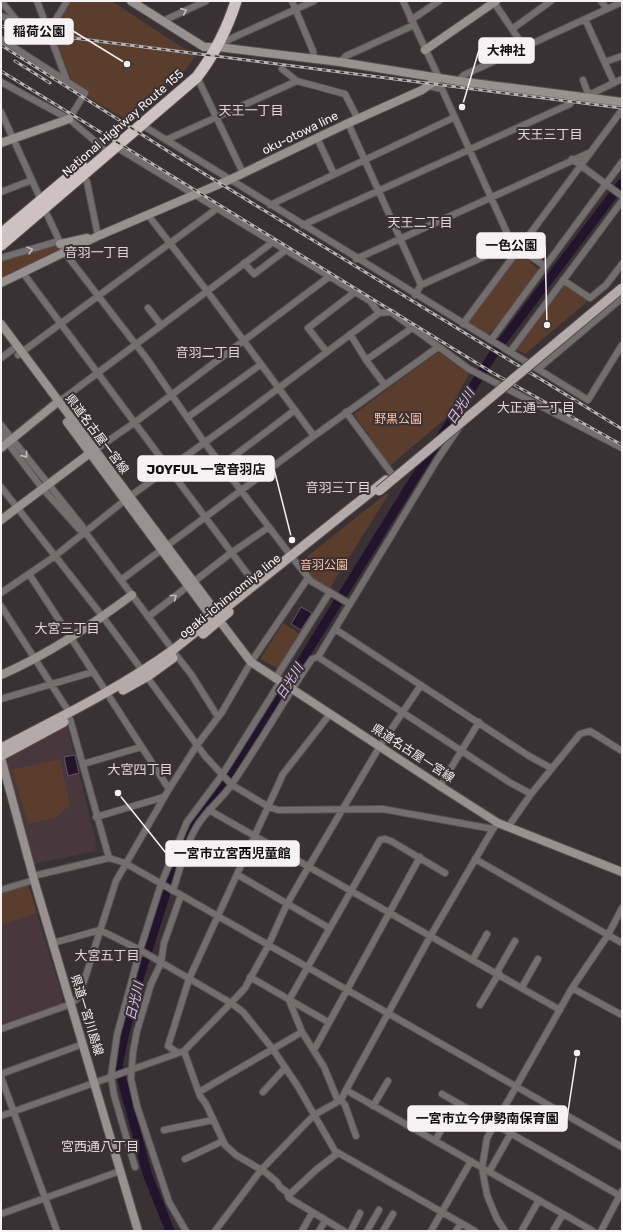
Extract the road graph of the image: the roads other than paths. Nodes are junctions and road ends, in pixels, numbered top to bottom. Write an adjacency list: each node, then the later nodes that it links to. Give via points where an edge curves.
1 (2, 1): 20 (street)
2 (37, 1): 23 (street)
3 (67, 1): 23 (street, via 55,21)
4 (131, 1): 21 (main road)
5 (206, 1): 21 (street, one-way to 5)
6 (228, 1): 27 (highway, National Highway Route 155)
7 (236, 1): 27 (highway, National Highway Route 155, via 228,25)
8 (292, 1): 16 (street)
9 (314, 1): 16 (street)
10 (403, 1): 22 (street)
11 (439, 1): 22 (street)
12 (494, 1): 24 (street); 28 (main road)
13 (551, 1): 24 (street)
14 (601, 1): 17 (street)
15 (622, 2): 17 (street)
16 (296, 9): 27 (street); 30 (street)
17 (607, 9): 19 (street)
18 (1, 16): 20 (street)
19 (585, 19): 26 (street); 32 (street)
20 (17, 21): 23 (street)
21 (163, 21): 27 (main road, via 204,47)
22 (412, 22): 28 (street); 31 (street, via 346,56)
23 (46, 24): 38 (street)
24 (512, 29): 26 (street)
25 (1, 39): 38 (street)
26 (524, 47): 40 (street, via 464,75)
27 (213, 48): 30 (main road); 34 (highway, National Highway Route 155); 60 (highway, National Highway Route 155, via 186,77)
28 (425, 50): 35 (street)
29 (622, 56): 32 (street)
30 (314, 59): 31 (main road)
31 (340, 62): 35 (main road)
32 (605, 62): 42 (street)
33 (282, 69): 39 (street)
34 (197, 77): 49 (street); 54 (highway, National Highway Route 155)
35 (439, 78): 40 (main road); 43 (main road, oku-otowa line)
36 (622, 79): 42 (street)
37 (583, 80): 45 (street)
38 (67, 81): 51 (street, via 85,93)
39 (296, 81): 49 (street); 52 (street, via 345,94)
40 (458, 81): 44 (main road)
41 (1, 82): 51 (street)
42 (614, 83): 45 (street)
43 (429, 86): 50 (street, via 442,89); 52 (main road, oku-otowa line)
44 (574, 96): 45 (main road); 61 (street, via 570,104)
45 (590, 96): 46 (main road)
46 (622, 102)
47 (622, 110): 62 (street)
48 (1, 112): 55 (street)
49 (216, 116): 57 (street); 67 (street)
50 (456, 116): 61 (street); 64 (street)
51 (69, 119): 55 (main road); 60 (street)
52 (358, 119): 53 (main road, oku-otowa line)
53 (348, 123): 56 (main road, oku-otowa line); 64 (street)
54 (142, 125): 57 (street); 59 (highway, National Highway Route 155)
55 (13, 138): 58 (main road); 70 (street)
56 (317, 138): 67 (main road, oku-otowa line); 69 (street)
57 (166, 140): 71 (street)
58 (1, 143)
59 (116, 147): 68 (highway, National Highway Route 155); 75 (street)
60 (103, 148): 79 (highway, National Highway Route 155)
61 (470, 148): 73 (street); 77 (street)
62 (591, 152): 63 (street); 66 (street)
63 (572, 159): 66 (street); 77 (street)
64 (364, 160): 69 (street); 73 (street)
65 (622, 162): 72 (street)
66 (581, 166): 72 (street); 92 (street)
67 (243, 173): 71 (main road, oku-otowa line)
68 (83, 174): 79 (highway, National Highway Route 155); 85 (street, via 87,182)
69 (334, 174): 80 (street)
70 (32, 180): 74 (street); 79 (street)
71 (229, 180): 75 (main road, oku-otowa line); 80 (street)
72 (606, 185): 76 (street); 99 (street)
73 (378, 191): 83 (street); 86 (street)
74 (1, 192)
75 (192, 194): 81 (street); 82 (main road, oku-otowa line)
76 (622, 196)
77 (491, 197): 86 (street); 90 (street)
78 (622, 201): 102 (street)
79 (42, 204): 84 (highway, National Highway Route 155); 88 (street); 91 (highway, National Highway Route 155)
80 (270, 205): 83 (street)
81 (215, 208): 87 (street); 89 (street)
82 (148, 214): 85 (main road, oku-otowa line); 89 (street)
83 (303, 225): 96 (street)
84 (1, 234)
85 (98, 236): 88 (main road); 94 (main road, oku-otowa line)
86 (400, 239): 96 (street); 105 (street)
87 (273, 242): 93 (street); 97 (street)
88 (60, 243): 94 (street); 95 (street, one-way to 88)
89 (169, 243): 107 (street); 110 (street)
90 (512, 244): 92 (street); 105 (street)
91 (1, 245)
92 (518, 248): 99 (street); 116 (street)
93 (286, 250): 97 (street, via 254,274); 101 (street)
94 (65, 253): 100 (main road, oku-otowa line); 110 (street)
95 (1, 258)
96 (356, 258): 109 (street)
97 (244, 263): 107 (street)
98 (622, 264): 102 (street, via 606,285 590,298)
99 (545, 266): 122 (street)
100 (23, 273): 104 (main road, oku-otowa line); 114 (street)
101 (330, 276): 108 (street); 121 (street)
102 (563, 280): 128 (street)
103 (622, 282): 152 (main road, ogaki-ichinnomiya line)
104 (1, 283)
105 (421, 285): 109 (street)
106 (622, 288): 165 (main road, ogaki-ichinnomiya line, bridge, via 379,491)
107 (207, 291): 117 (street); 121 (street)
108 (355, 292): 113 (street, via 370,301); 127 (street, via 308,328)
109 (416, 295): 116 (street)
110 (97, 296): 114 (street); 123 (street)
111 (622, 298): 132 (street)
112 (148, 308): 117 (street)
113 (379, 313): 118 (street, via 391,312); 120 (street)
114 (61, 323): 126 (street); 133 (street)
115 (1, 324): 126 (main road, 県道名古屋一宮線)
116 (463, 324): 122 (street)
117 (161, 325): 123 (street)
118 (412, 328): 125 (street); 130 (street)
119 (1, 332): 126 (main road, 県道名古屋一宮線)
120 (350, 334): 127 (street); 130 (street)
121 (244, 341): 131 (street); 137 (street)
122 (491, 341): 128 (street)
123 (135, 345): 133 (street); 137 (street)
124 (622, 345): 132 (street, via 588,400)
125 (438, 347): 134 (street); 135 (street, via 469,368)
126 (18, 352): 129 (street); 138 (main road, 県道名古屋一宮線)
127 (326, 352): 136 (street)
128 (509, 352): 132 (street)
129 (1, 358)
130 (366, 360): 134 (street)
131 (260, 364): 136 (street); 141 (street)
132 (538, 369)
133 (97, 374): 138 (street); 142 (street)
134 (384, 384): 140 (street)
135 (502, 385): 148 (street); 174 (street, via 465,417)
136 (278, 388): 139 (street); 146 (street)
137 (172, 395): 141 (street); 142 (street)
138 (56, 403): 147 (main road); 149 (main road, 県道名古屋一宮線)
139 (295, 410): 145 (street); 150 (street)
140 (346, 412): 145 (street); 152 (street)
141 (188, 417): 146 (street)
142 (134, 423): 149 (street); 151 (street)
143 (1, 425): 147 (street)
144 (1, 434): 147 (street)
145 (314, 436): 155 (street)
146 (204, 442): 150 (street); 151 (street)
147 (7, 444): 153 (street)
148 (622, 448)
149 (92, 452): 153 (main road); 156 (main road, 県道名古屋一宮線)
150 (222, 465): 155 (street)
151 (169, 468): 156 (street); 158 (street)
152 (395, 472): 165 (main road, ogaki-ichinnomiya line)
153 (45, 486): 157 (main road); 161 (street, via 79,530)
154 (1, 487): 157 (street)
155 (241, 490): 158 (street); 160 (street)
156 (127, 498): 161 (street); 162 (main road, 県道名古屋一宮線)
157 (18, 508): 159 (main road); 164 (street)
158 (205, 517): 162 (street); 163 (street)
159 (1, 520)
160 (269, 527): 163 (street); 165 (street)
161 (85, 532): 164 (street); 168 (street)
162 (164, 547): 168 (street); 169 (main road, 県道名古屋一宮線)
163 (231, 553): 169 (street); 170 (street)
164 (55, 556): 166 (street); 176 (street)
165 (293, 558): 167 (street); 170 (main road, ogaki-ichinnomiya line); 178 (main road, ogaki-ichinnomiya line)
166 (29, 574): 171 (street); 180 (street)
167 (308, 578): 172 (street); 184 (street)
168 (121, 580): 173 (street)
169 (191, 584): 177 (street, one-way to 169); 178 (main road, 県道名古屋一宮線, via 207,611)
170 (255, 584): 178 (main road, ogaki-ichinnomiya line)
171 (1, 593)
172 (331, 593): 174 (street); 188 (street)
173 (132, 595): 176 (main road); 177 (street)
174 (350, 604): 179 (street)
175 (1, 606): 183 (street)
176 (103, 616): 180 (main road); 186 (street)
177 (148, 617): 181 (street)
178 (217, 619): 181 (main road, ogaki-ichinnomiya line); 184 (main road, 県道名古屋一宮線)
179 (336, 630): 182 (street); 190 (street)
180 (71, 638): 183 (main road); 185 (street)
181 (174, 652): 186 (main road, ogaki-ichinnomiya line); 197 (street)
182 (318, 657): 191 (street, via 312,659); 194 (street)
183 (35, 660): 187 (main road); 189 (street)
184 (252, 662): 188 (main road, 県道名古屋一宮線); 197 (street)
185 (93, 672): 189 (street); 192 (street)
186 (146, 674): 192 (main road, ogaki-ichinnomiya line); 199 (street)
187 (1, 675)
188 (279, 681): 191 (main road, 県道名古屋一宮線); 208 (street)
189 (51, 684): 193 (street); 196 (street)
190 (421, 685): 194 (street); 198 (street)
191 (291, 689): 195 (main road, 県道名古屋一宮線); 209 (street)
192 (108, 695): 196 (main road, ogaki-ichinnomiya line); 201 (street)
193 (1, 699)
194 (403, 711): 200 (street); 203 (street)
195 (330, 714): 200 (main road, 県道名古屋一宮線); 214 (street, via 283,774)
196 (69, 716): 202 (main road, ogaki-ichinnomiya line); 205 (main road, ogaki-ichinnomiya line); 206 (street)
197 (218, 717): 199 (street)
198 (479, 722): 203 (street); 207 (street)
199 (197, 745): 208 (street); 211 (street)
200 (380, 746): 210 (main road, 県道名古屋一宮線); 216 (street)
201 (141, 747): 206 (street); 211 (street)
202 (1, 748)
203 (462, 751): 210 (street); 212 (street)
204 (622, 751): 207 (street, via 595,733 586,731 574,739)
205 (1, 757): 229 (main road, 県道一宮川島線)
206 (83, 764): 217 (street)
207 (551, 768): 212 (street)
208 (223, 776): 209 (street); 230 (street, via 187,822)
209 (232, 784): 214 (street); 215 (street)
210 (440, 786): 218 (main road, 県道名古屋一宮線)
211 (169, 789): 213 (street)
212 (531, 794): 219 (street)
213 (164, 796): 217 (street); 224 (street)
214 (269, 807): 216 (street, via 278,810); 220 (street)
215 (209, 810): 220 (street); 233 (street, via 197,827 183,856)
216 (343, 810): 218 (street, via 383,809); 225 (street)
217 (96, 817): 222 (street)
218 (496, 826): 219 (main road, 県道名古屋一宮線); 223 (street)
219 (508, 827): 226 (main road, 県道名古屋一宮線)
220 (256, 835): 225 (street); 228 (street)
221 (420, 857): 227 (street); 232 (street, via 385,838 380,840); 237 (street)
222 (108, 858): 224 (street); 229 (street)
223 (475, 859): 242 (street); 243 (street)
224 (124, 863): 230 (street); 240 (street)
225 (309, 866): 232 (street); 235 (street)
226 (622, 872)
227 (445, 873)
228 (238, 875): 235 (street); 238 (street)
229 (34, 878): 231 (street); 245 (main road, 県道一宮川島線)
230 (162, 885): 233 (street); 248 (street)
231 (1, 890)
232 (351, 890): 237 (street); 239 (street)
233 (173, 891): 234 (street)
234 (181, 895): 238 (street); 251 (street, via 164,943)
235 (287, 904): 239 (street); 247 (street)
236 (622, 908): 243 (street)
237 (390, 912): 242 (street); 258 (street)
238 (219, 916): 247 (street); 255 (street)
239 (329, 928): 252 (street)
240 (100, 930): 245 (street); 248 (street); 261 (street, via 79,997)
241 (487, 934): 250 (street)
242 (431, 935): 250 (street); 264 (street)
243 (608, 935): 246 (street); 257 (street)
244 (514, 941): 253 (street)
245 (53, 943): 261 (main road, 県道一宮川島線)
246 (622, 943)
247 (268, 946): 252 (street); 254 (street)
248 (141, 951): 251 (street); 276 (street, via 117,1035)
249 (538, 958): 256 (street)
250 (473, 959): 253 (street)
251 (161, 963): 255 (street); 274 (street, via 151,984 137,1031)
252 (307, 967): 258 (street); 259 (street)
253 (498, 973): 256 (street); 262 (street)
254 (250, 977): 259 (street); 260 (street, via 245,988)
255 (189, 979): 260 (street); 272 (street, via 168,1046)
256 (522, 987): 263 (street)
257 (572, 988): 263 (street); 265 (street)
258 (346, 990): 264 (street); 266 (street)
259 (289, 1000): 266 (street); 268 (street)
260 (231, 1003): 270 (street, via 243,1012); 272 (street)
261 (71, 1004): 267 (street); 269 (main road, 県道一宮川島線)
262 (480, 1005)
263 (560, 1010): 279 (street)
264 (389, 1014): 279 (street); 280 (street)
265 (622, 1015)
266 (328, 1022): 271 (street)
267 (1, 1029)
268 (302, 1032): 270 (street); 271 (street)
269 (83, 1044): 275 (street); 278 (main road, 県道一宮川島線)
270 (272, 1048): 273 (street); 281 (street)
271 (314, 1050): 284 (street)
272 (181, 1052): 274 (street); 281 (street)
273 (285, 1068): 282 (street); 288 (street)
274 (131, 1069): 276 (street); 323 (street, via 133,1092 151,1151 169,1202)
275 (1, 1075): 287 (street)
276 (112, 1075): 278 (street); 301 (street, via 114,1095)
277 (388, 1081): 285 (street)
278 (94, 1082): 287 (street); 304 (main road, 県道一宮川島線)
279 (517, 1087): 291 (street); 297 (street)
280 (346, 1090): 284 (street); 285 (street)
281 (199, 1092): 290 (street)
282 (263, 1092)
283 (442, 1094): 291 (street)
284 (340, 1100): 288 (street); 294 (street, via 345,1105)
285 (373, 1106): 296 (street)
286 (453, 1109): 296 (street)
287 (14, 1112): 289 (street); 308 (street)
288 (314, 1115): 298 (street); 303 (street)
289 (1, 1116)
290 (213, 1120): 292 (street); 295 (street)
291 (494, 1124): 293 (street); 302 (street, via 487,1138)
292 (164, 1130)
293 (511, 1133): 305 (street); 306 (street)
294 (356, 1136)
295 (223, 1141): 299 (street); 303 (street, via 236,1155)
296 (435, 1141): 300 (street)
297 (622, 1147)
298 (338, 1152): 307 (street); 311 (street)
299 (185, 1159)
300 (471, 1161): 302 (street); 311 (street)
301 (135, 1167)
302 (482, 1168): 305 (street); 334 (street, via 490,1206)
303 (261, 1170): 307 (street, via 277,1182); 324 (street)
304 (120, 1171): 308 (street); 322 (main road, 県道一宮川島線)
305 (489, 1172): 309 (street)
306 (621, 1195): 337 (street)
307 (288, 1196): 312 (street)
308 (45, 1199): 314 (street); 321 (street)
309 (539, 1200): 316 (street); 320 (street)
310 (379, 1210): 329 (street)
311 (442, 1212): 318 (street); 331 (street)
312 (312, 1213): 317 (street); 325 (street)
313 (360, 1213): 328 (street)
314 (1, 1214)
315 (393, 1214): 330 (street)
316 (563, 1214): 335 (street); 336 (street)
317 (325, 1220): 319 (street); 326 (street)
318 (461, 1223): 332 (street); 333 (street)
319 (336, 1229): 327 (street)
320 (522, 1230)
321 (56, 1231)
322 (138, 1231)
323 (186, 1231)
324 (215, 1231)
325 (302, 1231)
326 (319, 1231)
327 (344, 1231)
328 (351, 1231)
329 (367, 1231)
330 (383, 1231)
331 (431, 1231)
332 (456, 1231)
333 (475, 1231)
334 (505, 1231)
335 (553, 1231)
336 (593, 1231)
337 (601, 1231)

